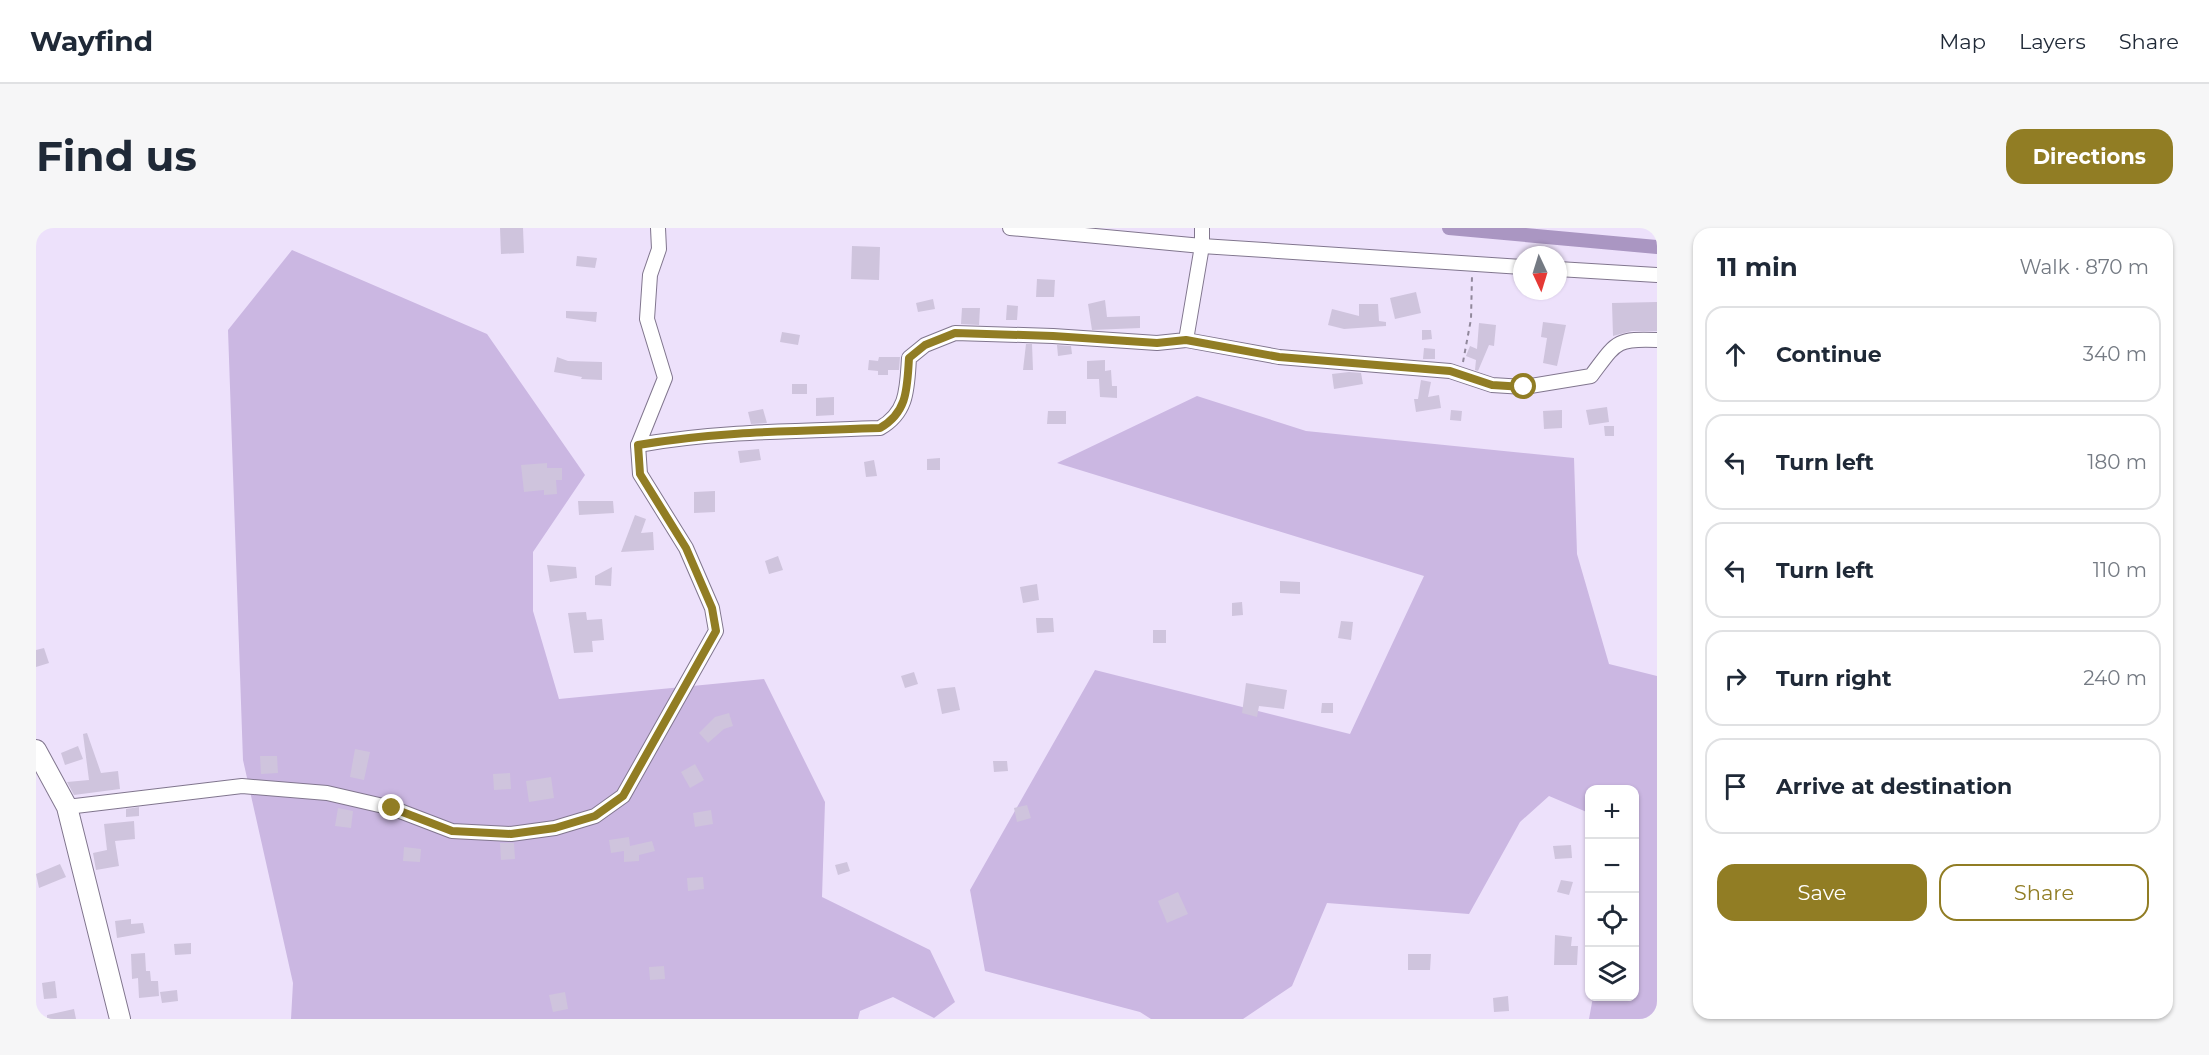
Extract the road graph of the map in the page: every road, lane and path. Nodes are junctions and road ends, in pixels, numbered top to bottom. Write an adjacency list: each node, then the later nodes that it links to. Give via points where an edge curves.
1 (658, 228): 11 (street, via 659,249 650,275 647,319 665,378)
2 (1010, 228): 3 (street)
3 (1202, 235): 4 (street, via 1234,246); 8 (street)
4 (1471, 264): 5 (street); 10 (path, via 1471,319)
5 (1513, 266)
6 (1567, 269): 7 (street)
7 (1657, 274)
8 (1186, 340): 10 (street, via 1279,357); 11 (street, via 1157,343 955,333 925,345 909,358 902,407 894,420 880,428 769,432)
9 (1657, 340): 10 (street, via 1630,339 1614,345 1591,376 1524,387 1492,385)
10 (1460, 375)
11 (638, 445): 13 (street, via 640,474 686,548 712,608 716,631 623,796 595,816 555,828 511,834 452,831 392,808 327,792 242,786)
12 (36, 750): 13 (street)
13 (67, 807): 14 (street)
14 (120, 1019)

